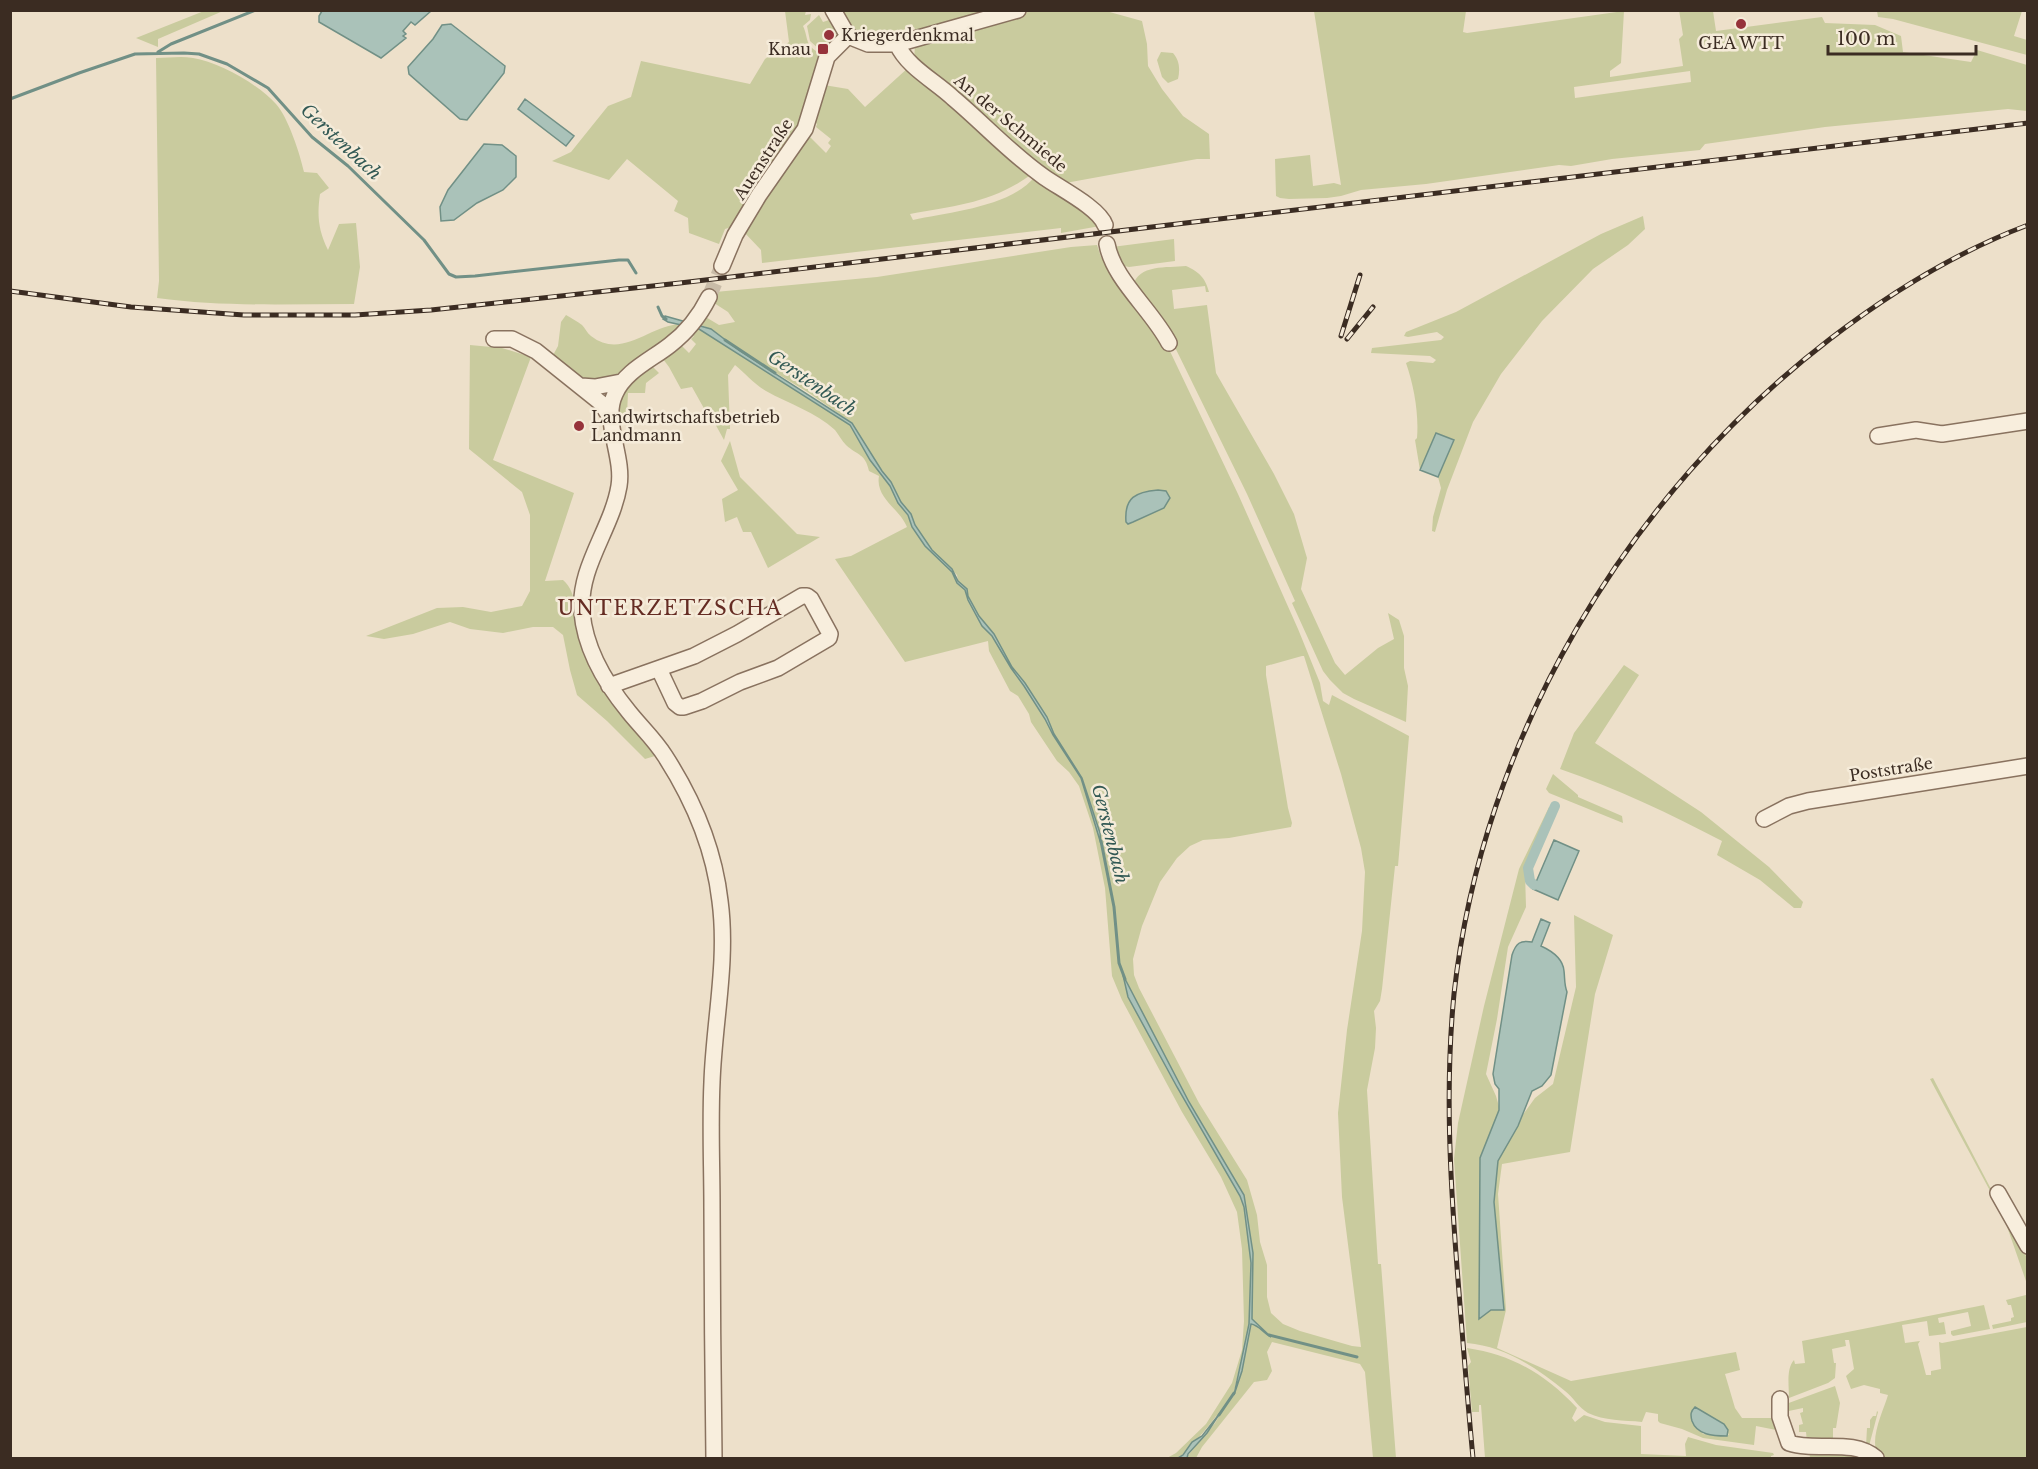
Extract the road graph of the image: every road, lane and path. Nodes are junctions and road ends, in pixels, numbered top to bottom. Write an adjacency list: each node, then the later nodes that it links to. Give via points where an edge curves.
1 (833, 10): 3 (street)
2 (1018, 10): 4 (street)
3 (848, 36): 4 (street, via 868,44); 7 (street, Auenstraße, via 827,57 805,129 759,195)
4 (897, 44): 5 (street, An der Schmiede, via 912,64 1017,156 1094,210)
5 (1105, 225)
6 (1107, 244): 10 (street, via 1114,266)
7 (722, 266)
8 (709, 297): 11 (street, via 686,331)
9 (494, 339): 12 (street, via 524,344)
10 (1169, 342)
11 (621, 382): 12 (street); 13 (street)
12 (581, 386): 13 (street)
13 (610, 417): 17 (street, via 619,484 607,527 584,583 582,609 588,640)
14 (2028, 421): 15 (street, via 1942,435 1916,430)
15 (1878, 436)
16 (659, 669): 16 (street, via 694,656 802,596 811,599 830,634 778,668 684,707 675,703); 17 (street)
17 (609, 686): 23 (street, via 664,754 709,842 717,876 721,979 712,1094)
18 (2028, 766): 19 (street, Poststraße, via 1808,801)
19 (1764, 819)
20 (1998, 1193): 21 (street)
21 (2028, 1246)
22 (1780, 1400): 24 (street, via 1780,1417 1788,1443 1853,1448)
23 (714, 1458)
24 (1876, 1458)

